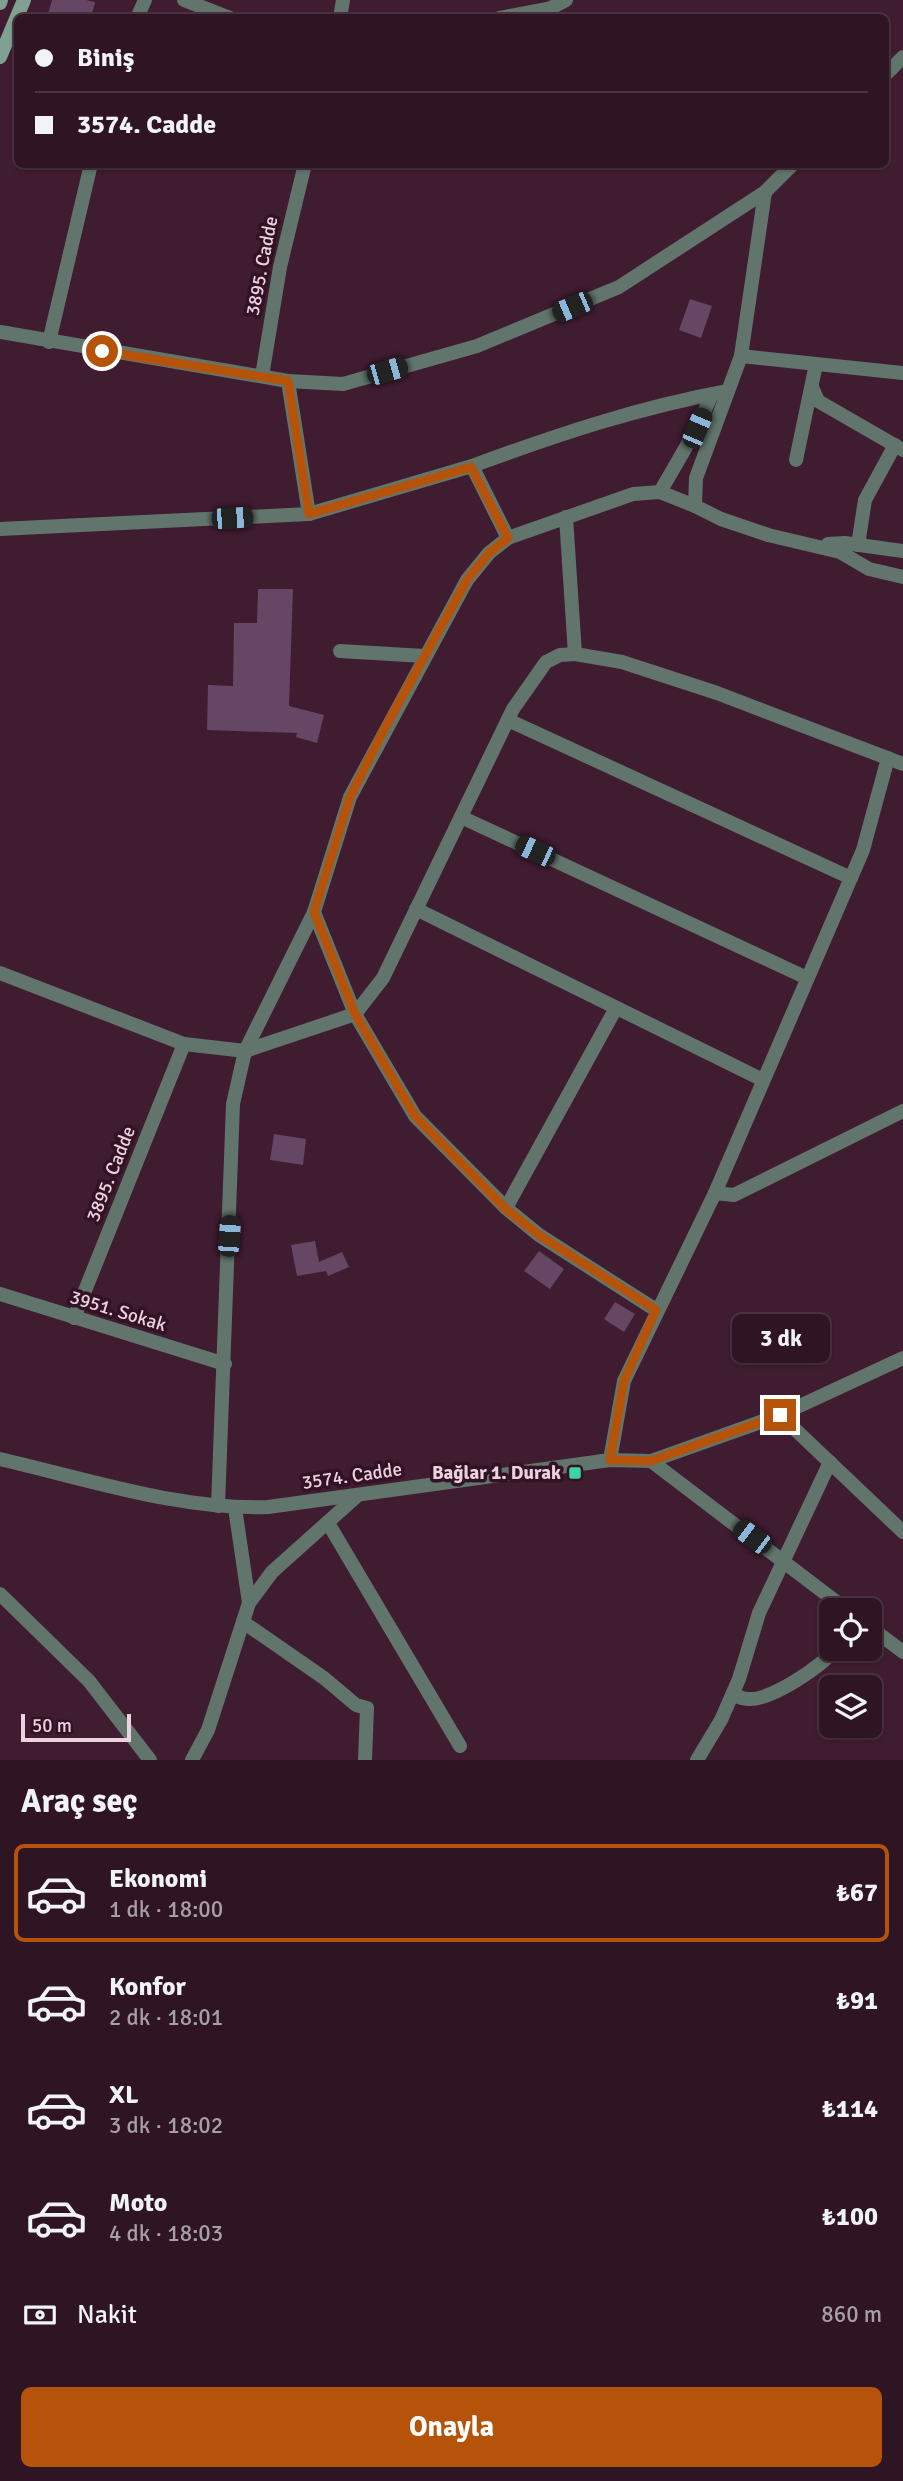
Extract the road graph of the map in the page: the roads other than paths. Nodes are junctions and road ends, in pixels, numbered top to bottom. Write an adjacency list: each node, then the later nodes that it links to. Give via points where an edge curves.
1 (184, 0): 3 (street)
2 (566, 0): 4 (street)
3 (220, 14)
4 (520, 14)
5 (14, 24): 6 (main road)
6 (0, 57)
7 (903, 57): 8 (street)
8 (889, 71)
9 (90, 168): 14 (street)
10 (304, 168): 18 (street, 3895. Cadde, via 280,267)
11 (789, 168): 12 (street)
12 (765, 192): 15 (street); 19 (street, via 619,287 477,346 342,384)
13 (0, 332): 14 (street)
14 (49, 342): 18 (street)
15 (741, 356): 16 (street); 21 (street)
16 (816, 364): 17 (street); 20 (street)
17 (903, 373)
18 (262, 376): 19 (street)
19 (288, 381): 28 (street)
20 (812, 387): 23 (street, via 818,401); 24 (street)
21 (728, 391): 22 (street); 27 (street, via 696,478)
22 (712, 394): 25 (street, via 569,430); 26 (street)
23 (899, 447): 33 (street, via 865,500)
24 (796, 460)
25 (471, 467): 28 (street); 31 (street)
26 (660, 492): 27 (street); 29 (street, via 633,495)
27 (695, 506): 32 (street, via 721,519)
28 (309, 514): 30 (street)
29 (566, 517): 31 (street); 37 (street)
30 (0, 529)
31 (508, 538): 38 (street, via 467,580)
32 (814, 545): 33 (street); 35 (street)
33 (858, 545): 34 (street)
34 (903, 551)
35 (903, 578)
36 (340, 651): 38 (street)
37 (575, 654): 39 (street, via 546,662); 40 (street, via 622,662)
38 (424, 656): 45 (street, via 350,797)
39 (508, 720): 42 (street); 43 (street)
40 (896, 756): 41 (street); 43 (street)
41 (903, 764)
42 (461, 817): 44 (street); 47 (street)
43 (851, 877): 47 (street)
44 (416, 909): 48 (street); 49 (street, via 383,978)
45 (314, 912): 49 (street); 51 (street)
46 (0, 973): 50 (street)
47 (807, 978): 52 (street)
48 (616, 1008): 52 (street); 55 (street)
49 (355, 1014): 51 (street); 55 (street, via 415,1116)
50 (184, 1044): 51 (street); 58 (street, 3895. Cadde)
51 (245, 1051): 60 (street, via 233,1104)
52 (763, 1080): 54 (street)
53 (903, 1111): 54 (street, via 734,1195)
54 (715, 1193): 57 (street)
55 (506, 1209): 57 (street)
56 (0, 1294): 58 (street, 3951. Sokak)
57 (656, 1310): 63 (street, via 624,1381)
58 (74, 1318): 60 (street, 3951. Sokak)
59 (903, 1358): 61 (street, 3574. Cadde)
60 (225, 1364): 67 (street)
61 (780, 1415): 64 (street, 3574. Cadde); 65 (street)
62 (0, 1459): 67 (street, 3574. Cadde)
63 (610, 1460): 64 (street, 3574. Cadde); 66 (street, 3574. Cadde)
64 (651, 1461): 71 (street)
65 (830, 1462): 70 (street); 71 (street)
66 (359, 1494): 68 (street, 3574. Cadde); 69 (street)
67 (218, 1506): 68 (street, 3574. Cadde)
68 (235, 1508): 74 (street)
69 (328, 1523): 74 (street, via 272,1572); 80 (street)
70 (903, 1532)
71 (783, 1561): 73 (street); 79 (street, via 759,1613)
72 (0, 1594): 82 (street, via 89,1681)
73 (831, 1598)
74 (249, 1604): 75 (street)
75 (243, 1622): 83 (street, via 208,1730); 84 (street, via 356,1705 367,1708)
76 (882, 1636): 77 (street)
77 (903, 1652)
78 (821, 1661): 79 (street, via 801,1678 760,1698)
79 (732, 1695): 81 (street)
80 (460, 1746)
81 (699, 1756): 85 (street)
82 (150, 1760)
83 (192, 1760)
84 (365, 1760)
85 (715, 1760)

